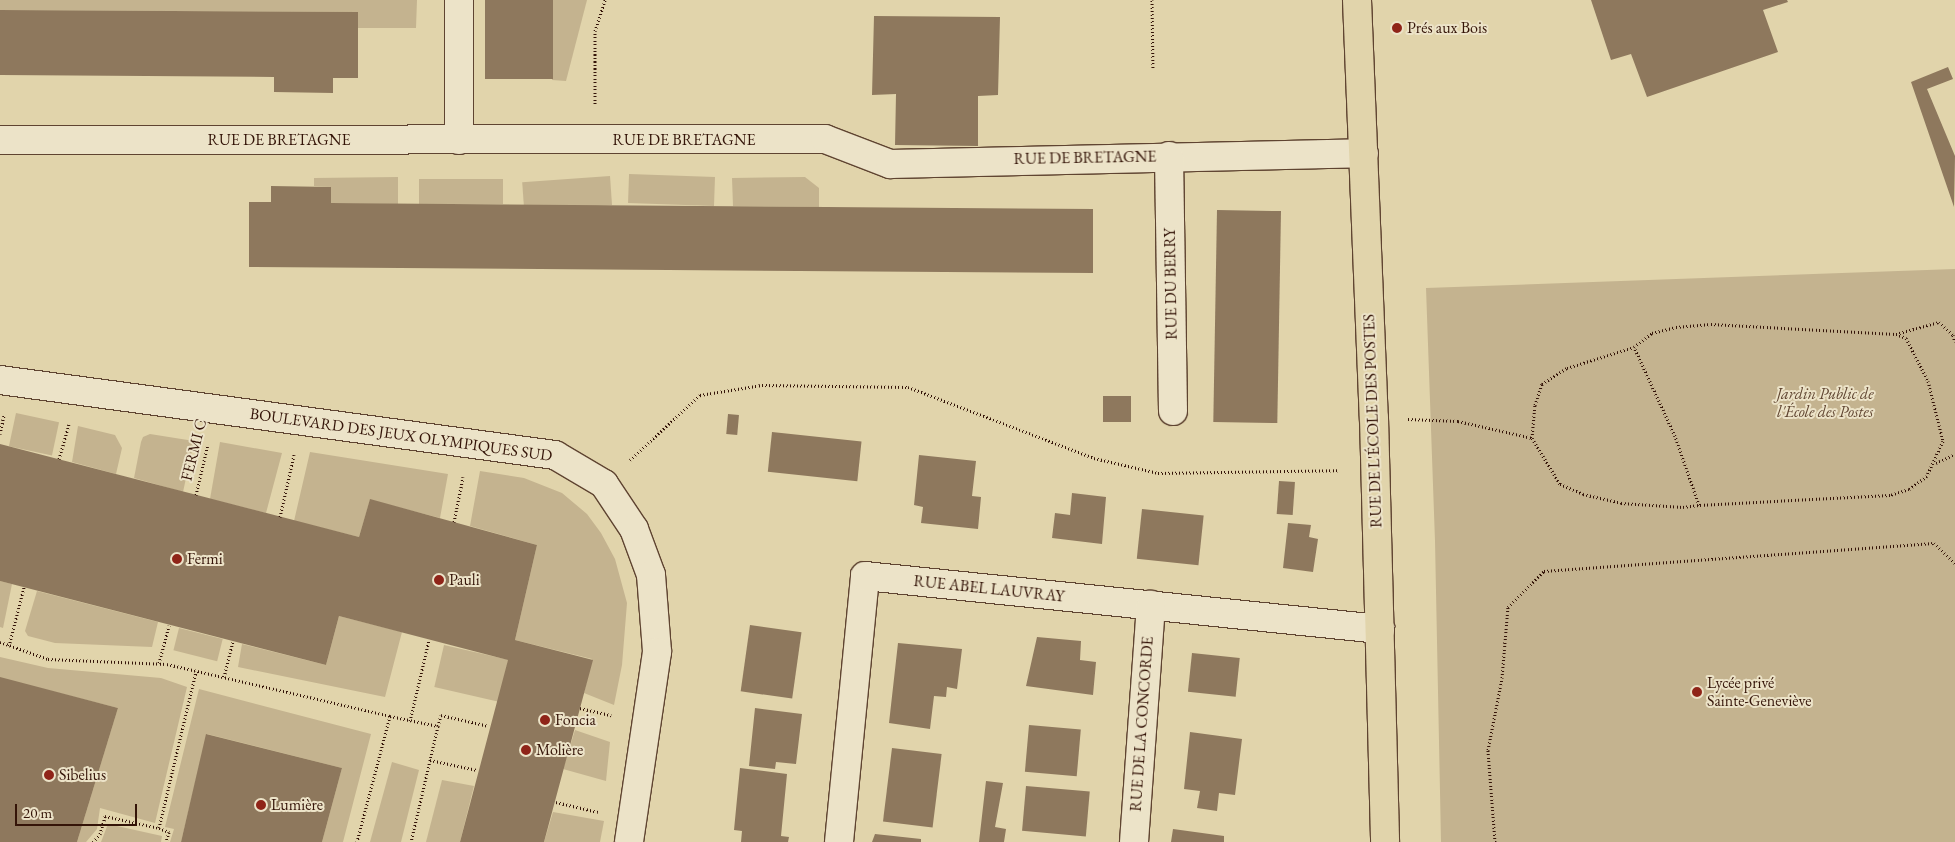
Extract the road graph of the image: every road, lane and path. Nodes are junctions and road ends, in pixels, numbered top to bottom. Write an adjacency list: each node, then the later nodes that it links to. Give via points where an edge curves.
1 (459, 0): 7 (street)
2 (605, 0): 8 (path, via 596,30)
3 (1152, 0): 5 (path)
4 (1357, 0): 9 (main road, RUE DE L'ÉCOLE DES POSTES)
5 (1153, 69)
6 (0, 140): 7 (street, RUE DE BRETAGNE)
7 (459, 140): 8 (street, RUE DE BRETAGNE)
8 (595, 140): 10 (street, RUE DE BRETAGNE, via 825,140 890,164)
9 (1364, 153): 10 (street, RUE DE BRETAGNE); 17 (main road, RUE DE L'ÉCOLE DES POSTES)
10 (1169, 156): 16 (street, RUE DU BERRY)
11 (1896, 334): 12 (path, via 1939,322 1953,335); 13 (path, via 1711,324 1652,333); 22 (path, via 1906,338 1928,381 1943,441)
12 (1955, 342)
13 (1634, 347): 19 (path, via 1567,368 1542,384 1534,405); 26 (path, via 1674,436)
14 (0, 380): 15 (street, BOULEVARD DES JEUX OLYMPIQUES SUD)
15 (217, 410): 18 (street, BOULEVARD DES JEUX OLYMPIQUES SUD); 25 (path, FERMI C)
16 (1173, 411)
17 (1374, 418): 19 (path, via 1458,421); 23 (main road, RUE DE L'ÉCOLE DES POSTES)
18 (302, 421): 20 (street, BOULEVARD DES JEUX OLYMPIQUES SUD); 27 (path)
19 (1532, 438): 26 (path, via 1560,484 1583,494 1621,503)
20 (470, 442): 24 (street, BOULEVARD DES JEUX OLYMPIQUES SUD, via 554,455); 28 (path)
21 (1955, 454): 22 (path)
22 (1936, 463): 26 (path, via 1927,476 1909,489 1890,495)
23 (1375, 469): 24 (path, via 1158,473 1094,458 908,387 762,384 700,395); 33 (main road, RUE DE L'ÉCOLE DES POSTES)
24 (604, 484): 49 (street, BOULEVARD DES JEUX OLYMPIQUES SUD, via 634,529 651,575 657,652)
25 (196, 495)
26 (1699, 505)
27 (280, 517)
28 (454, 522)
29 (1955, 563): 57 (path, via 1934,543 1544,571 1508,607 1502,678 1488,750)
30 (24, 587): 37 (path)
31 (1151, 605): 33 (street, RUE ABEL LAUVRAY); 54 (street, RUE ABEL LAUVRAY, via 864,576); 55 (street, RUE DE LA CONCORDE)
32 (169, 624): 38 (path)
33 (1380, 629): 56 (main road, RUE DE L'ÉCOLE DES POSTES)
34 (429, 640): 42 (path)
35 (0, 642): 37 (path)
36 (233, 642): 40 (path)
37 (9, 646): 38 (path, via 48,659)
38 (159, 663): 39 (path)
39 (196, 671): 40 (path); 48 (path)
40 (224, 677): 41 (path)
41 (390, 716): 42 (path); 52 (path)
42 (410, 721): 43 (path)
43 (438, 726): 44 (path, via 441,715); 45 (path)
44 (489, 726)
45 (430, 760): 46 (path); 53 (path)
46 (478, 770)
47 (556, 802): 49 (path)
48 (159, 828): 50 (path, via 104,816 100,834); 51 (path, via 168,832)
49 (631, 831)
50 (93, 842)
51 (166, 842)
52 (357, 842)
53 (411, 842)
54 (839, 842)
55 (1134, 842)
56 (1385, 842)
57 (1495, 842)

